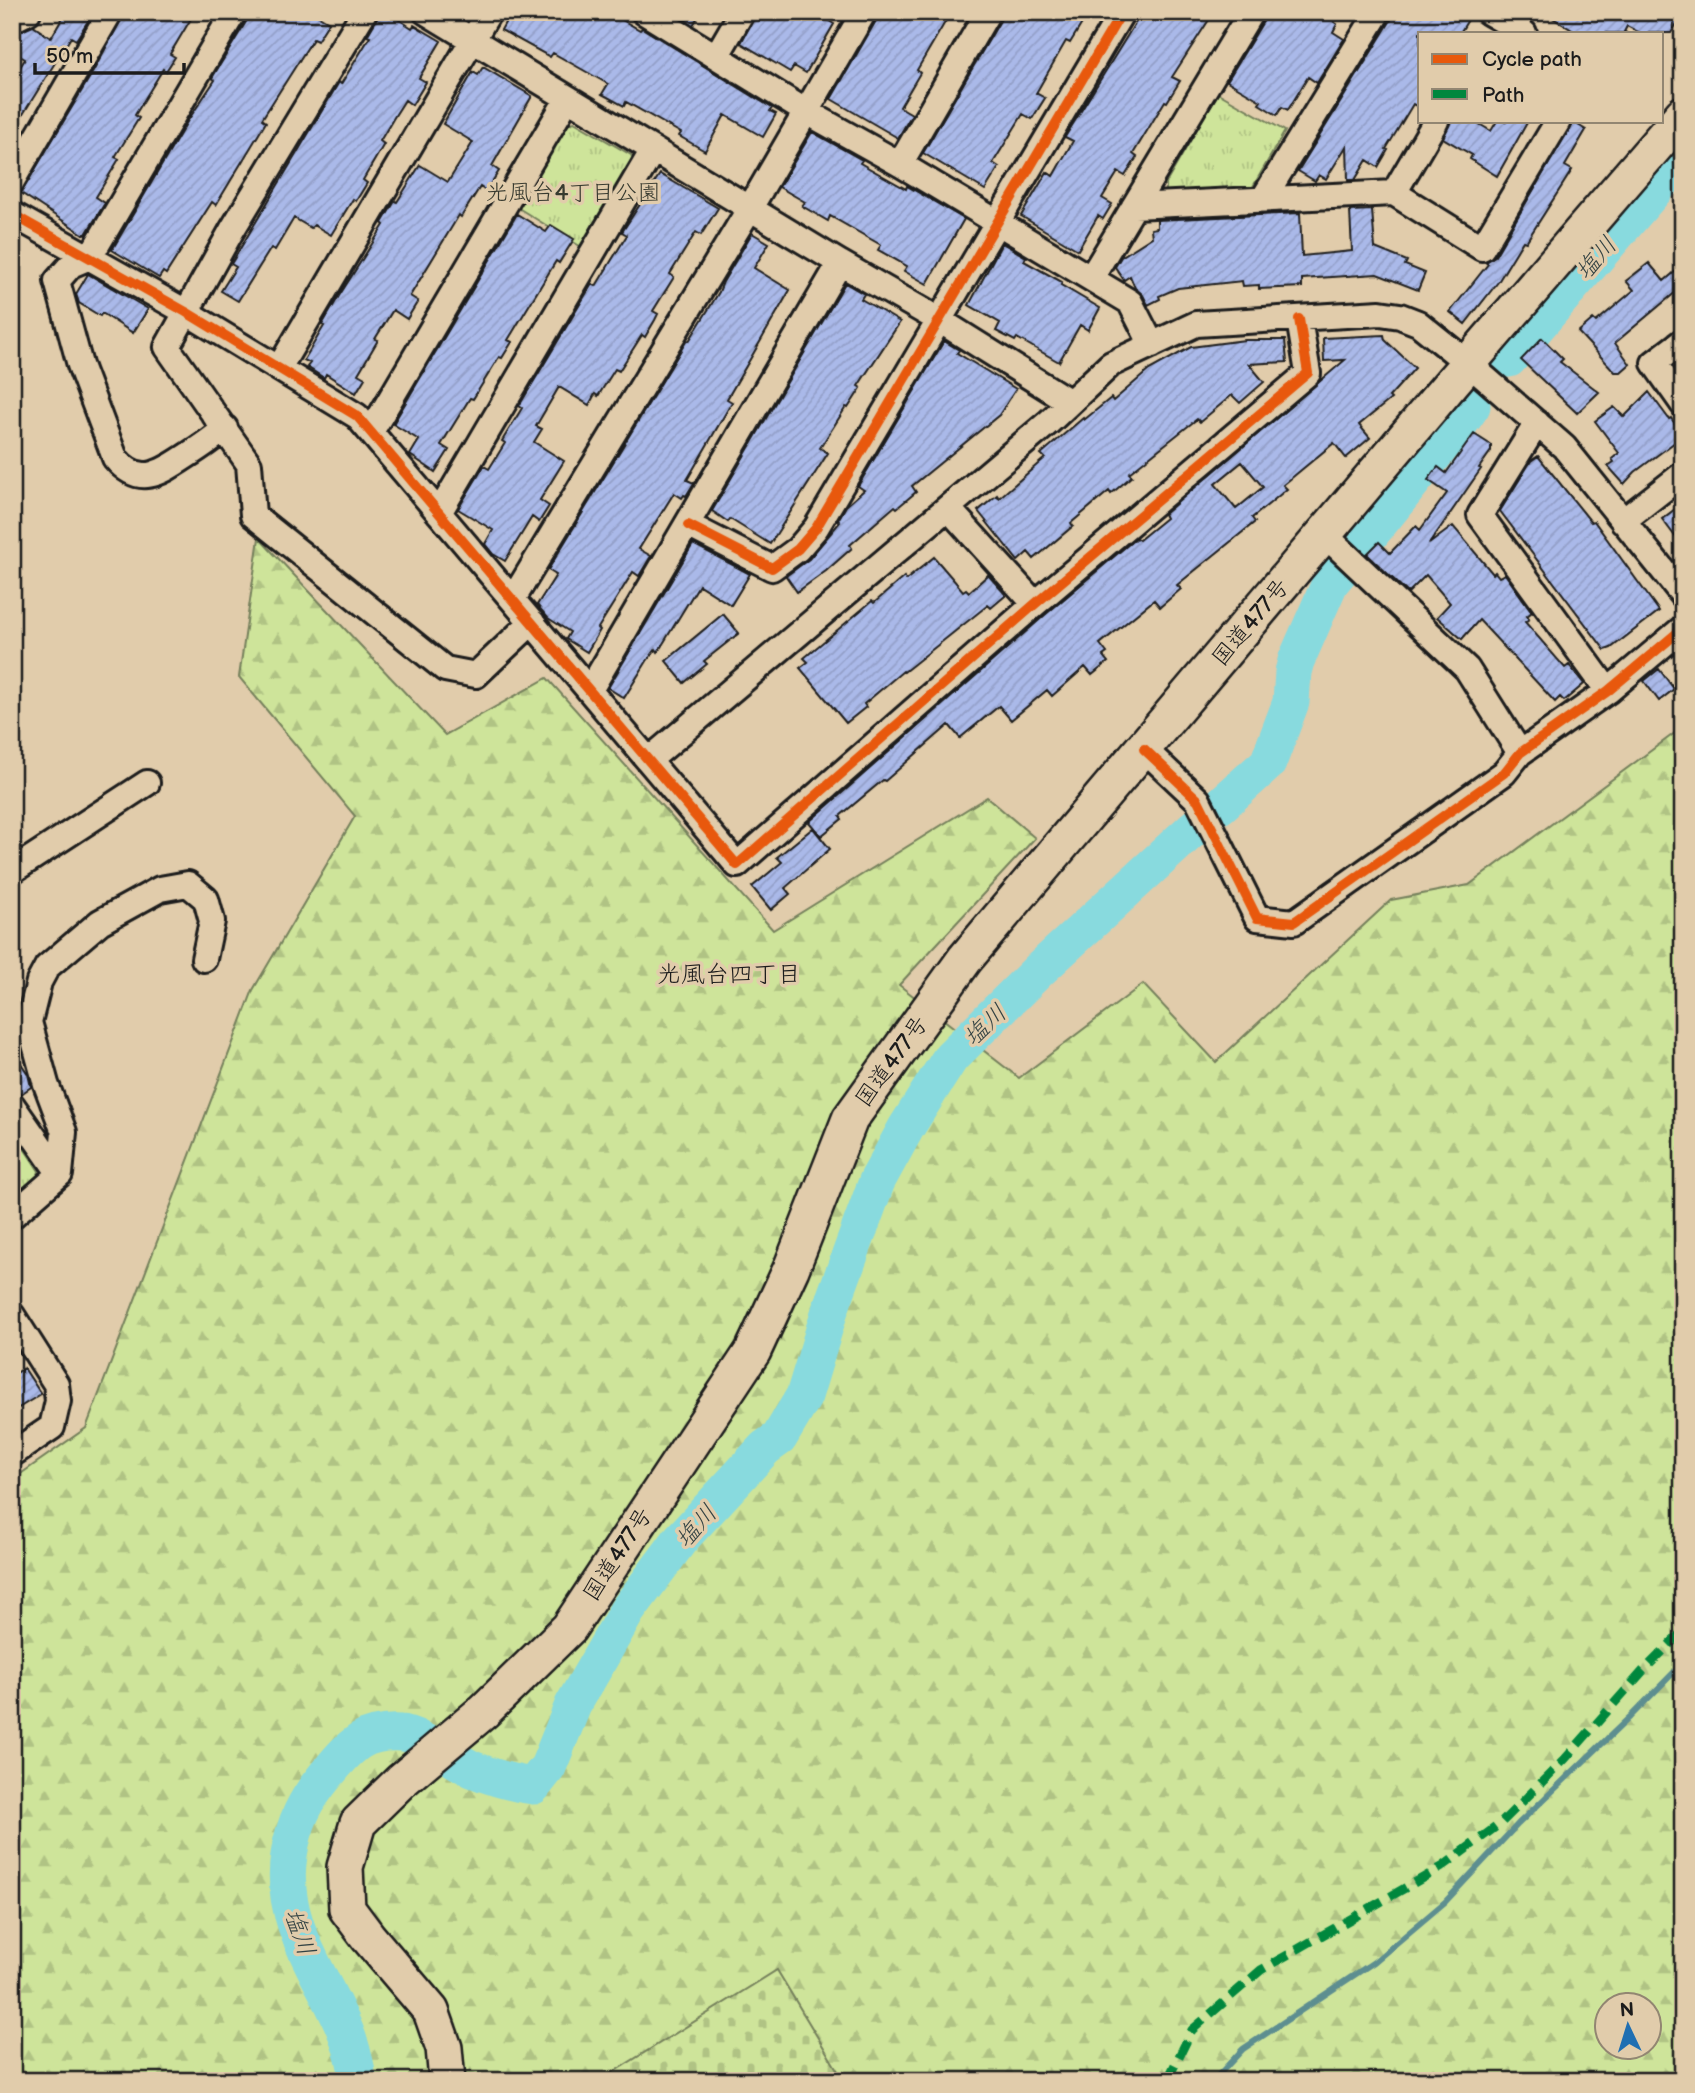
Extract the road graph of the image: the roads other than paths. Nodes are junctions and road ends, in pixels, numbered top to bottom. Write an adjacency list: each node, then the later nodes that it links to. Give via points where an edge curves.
1 (27, 12): 15 (street)
2 (234, 12): 33 (street)
3 (364, 12): 36 (street)
4 (426, 12): 17 (street)
5 (489, 12): 17 (street)
6 (644, 12): 18 (street)
7 (742, 12): 18 (street)
8 (864, 12): 20 (street)
9 (988, 12): 25 (street)
10 (1122, 12): 32 (street)
11 (1251, 12): 29 (street)
12 (1378, 12): 28 (street)
13 (107, 13): 26 (street)
14 (1493, 19): 16 (street)
15 (12, 20)
16 (1522, 32)
17 (472, 40): 19 (street); 42 (street)
18 (717, 55): 20 (street)
19 (568, 98): 24 (street); 47 (street)
20 (805, 111): 25 (street); 30 (street)
21 (1683, 114): 41 (highway, 国道477号)
22 (1435, 122): 27 (street)
23 (1557, 122): 27 (street, via 1482,248)
24 (653, 150): 30 (street); 50 (street)
25 (900, 164): 32 (street)
26 (12, 181)
27 (1394, 192): 28 (street)
28 (1263, 200): 29 (street)
29 (1134, 206): 35 (street)
30 (750, 208): 34 (street); 55 (street)
31 (12, 214): 33 (street)
32 (998, 222): 35 (street); 38 (street)
33 (90, 257): 36 (street); 46 (street, via 71,265 57,281 80,365 115,458 123,468 150,476)
34 (840, 262): 38 (street); 52 (street)
35 (1091, 278): 40 (street, via 1130,302)
36 (186, 312): 42 (street); 46 (street, via 167,347)
37 (1299, 319): 40 (street, via 1196,324); 41 (street, via 1380,313 1400,316 1418,323); 56 (street, via 1308,373)
38 (939, 320): 43 (street); 52 (street, via 816,528 798,549 772,568)
39 (1683, 341): 44 (street, via 1654,363)
40 (1152, 345): 43 (street, via 1111,364)
41 (1469, 364): 45 (street); 53 (highway, 国道477号)
42 (279, 368): 47 (street, via 357,416)
43 (1070, 402): 49 (street)
44 (1683, 404)
45 (1537, 424): 51 (street, via 1563,447); 60 (street, via 1480,514)
46 (225, 428): 57 (street, via 249,464 253,515 444,669 476,674)
47 (371, 432): 50 (street)
48 (1683, 474): 51 (street)
49 (948, 508): 56 (street); 63 (street)
50 (439, 513): 55 (street)
51 (1623, 521): 54 (street)
52 (688, 525): 59 (street)
53 (1324, 534): 61 (highway, 国道477号); 62 (street, via 1467,669)
54 (1683, 595)
55 (513, 599): 57 (street)
56 (1035, 604): 63 (street, via 737,865)
57 (532, 622): 59 (street)
58 (1683, 628): 60 (street)
59 (590, 690): 63 (street)
60 (1608, 691): 62 (street)
61 (1144, 749): 62 (street, via 1198,800 1257,918 1294,922 1504,773); 72 (highway, 国道477号, via 965,959 850,1119 753,1351 569,1628 358,1823 345,1867 347,1909 431,2011 444,2048)
62 (1520, 753)
63 (649, 760)
64 (147, 783): 65 (street)
65 (12, 871)
66 (204, 959): 68 (street, via 212,920 206,899 188,884 160,889 100,922 47,967 29,1022 64,1132)
67 (12, 1105): 68 (street)
68 (60, 1174): 69 (street)
69 (12, 1216)
70 (12, 1315): 71 (street, via 56,1384 58,1401 52,1427)
71 (12, 1454)
72 (447, 2081)

